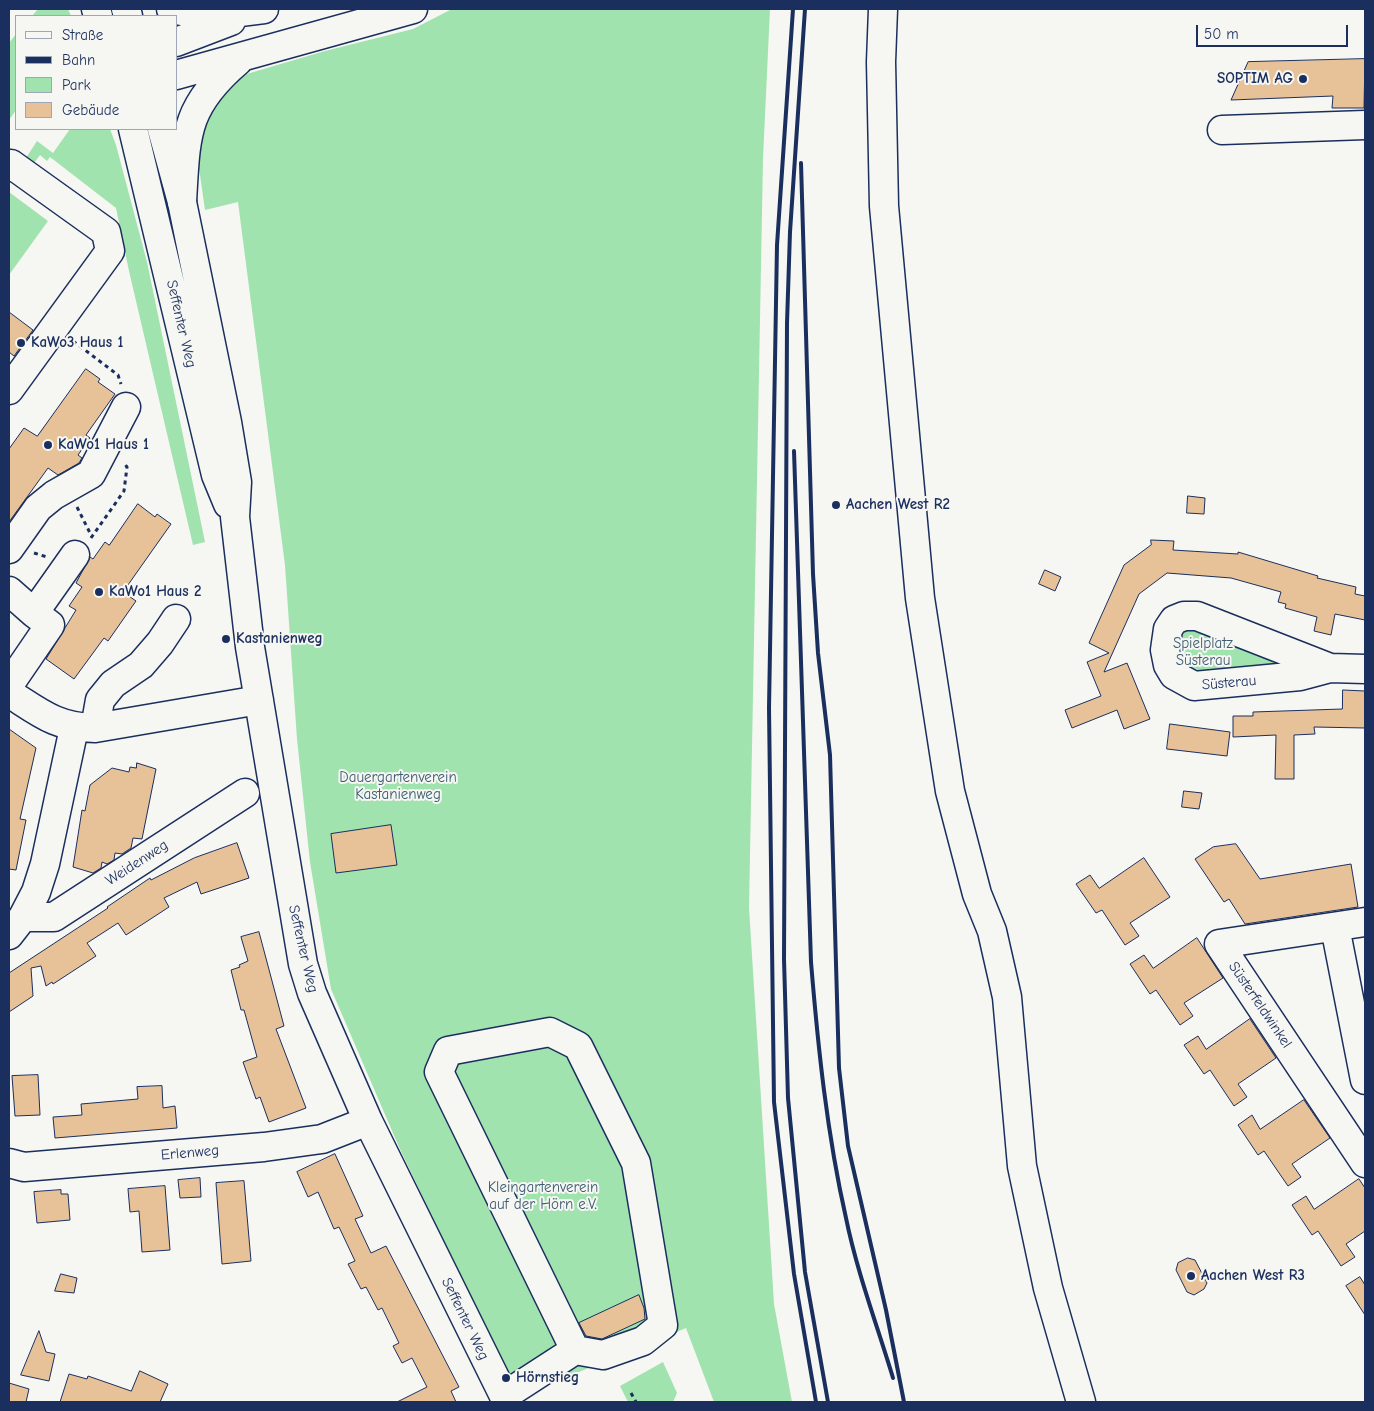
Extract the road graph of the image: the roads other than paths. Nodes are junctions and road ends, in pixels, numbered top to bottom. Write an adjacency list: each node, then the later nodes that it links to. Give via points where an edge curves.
1 (171, 9): 2 (main road, via 208,16)
2 (264, 9): 5 (main road)
3 (413, 9): 6 (main road)
4 (883, 9): 38 (main road, via 884,206 920,598 950,791 978,894 992,931 1007,997 1022,1166 1048,1288)
5 (178, 41)
6 (241, 58): 7 (main road); 13 (main road, via 216,79 199,101 188,129)
7 (178, 74)
8 (1365, 125): 11 (main road)
9 (133, 130): 16 (main road, Seffenter Weg, via 216,475)
10 (162, 130): 13 (main road, Seffenter Weg)
11 (1222, 130)
12 (9, 167): 14 (main road, via 12,164 106,232 110,251)
13 (182, 202): 16 (main road, Seffenter Weg, via 237,482)
14 (9, 390)
15 (126, 407): 17 (main road, via 91,474 38,508)
16 (235, 517): 26 (main road, Seffenter Weg)
17 (9, 547)
18 (79, 552): 20 (main road)
19 (9, 591): 20 (main road)
20 (34, 613): 24 (main road, via 50,625)
21 (176, 620): 27 (main road, Weidenweg, via 141,665 113,684)
22 (1330, 668): 22 (main road, Süsterau, via 1197,616 1174,620 1168,629 1165,650 1168,665 1174,675 1194,686 1300,676); 23 (main road, Süsterau)
23 (1365, 669)
24 (9, 686)
25 (9, 693): 27 (main road, via 49,718)
26 (259, 700): 27 (main road); 33 (main road, Seffenter Weg, via 303,964 312,993)
27 (84, 728): 30 (main road, Weidenweg, via 36,892)
28 (245, 793): 30 (main road, Weidenweg, via 54,917)
29 (1365, 922): 31 (main road, Süsterfeldwinkel)
30 (16, 926)
31 (1335, 927): 32 (main road); 35 (main road, Süsterfeldwinkel, via 1219,944)
32 (1365, 1080)
33 (368, 1121): 34 (main road, Erlenweg, via 322,1139 264,1147 24,1167); 37 (main road, Seffenter Weg)
34 (9, 1163)
35 (1365, 1163)
36 (575, 1350): 36 (main road, via 439,1072 448,1051 550,1032 578,1046 636,1163 663,1325 643,1341 604,1355); 37 (main road)
37 (505, 1399)
38 (1081, 1402)

